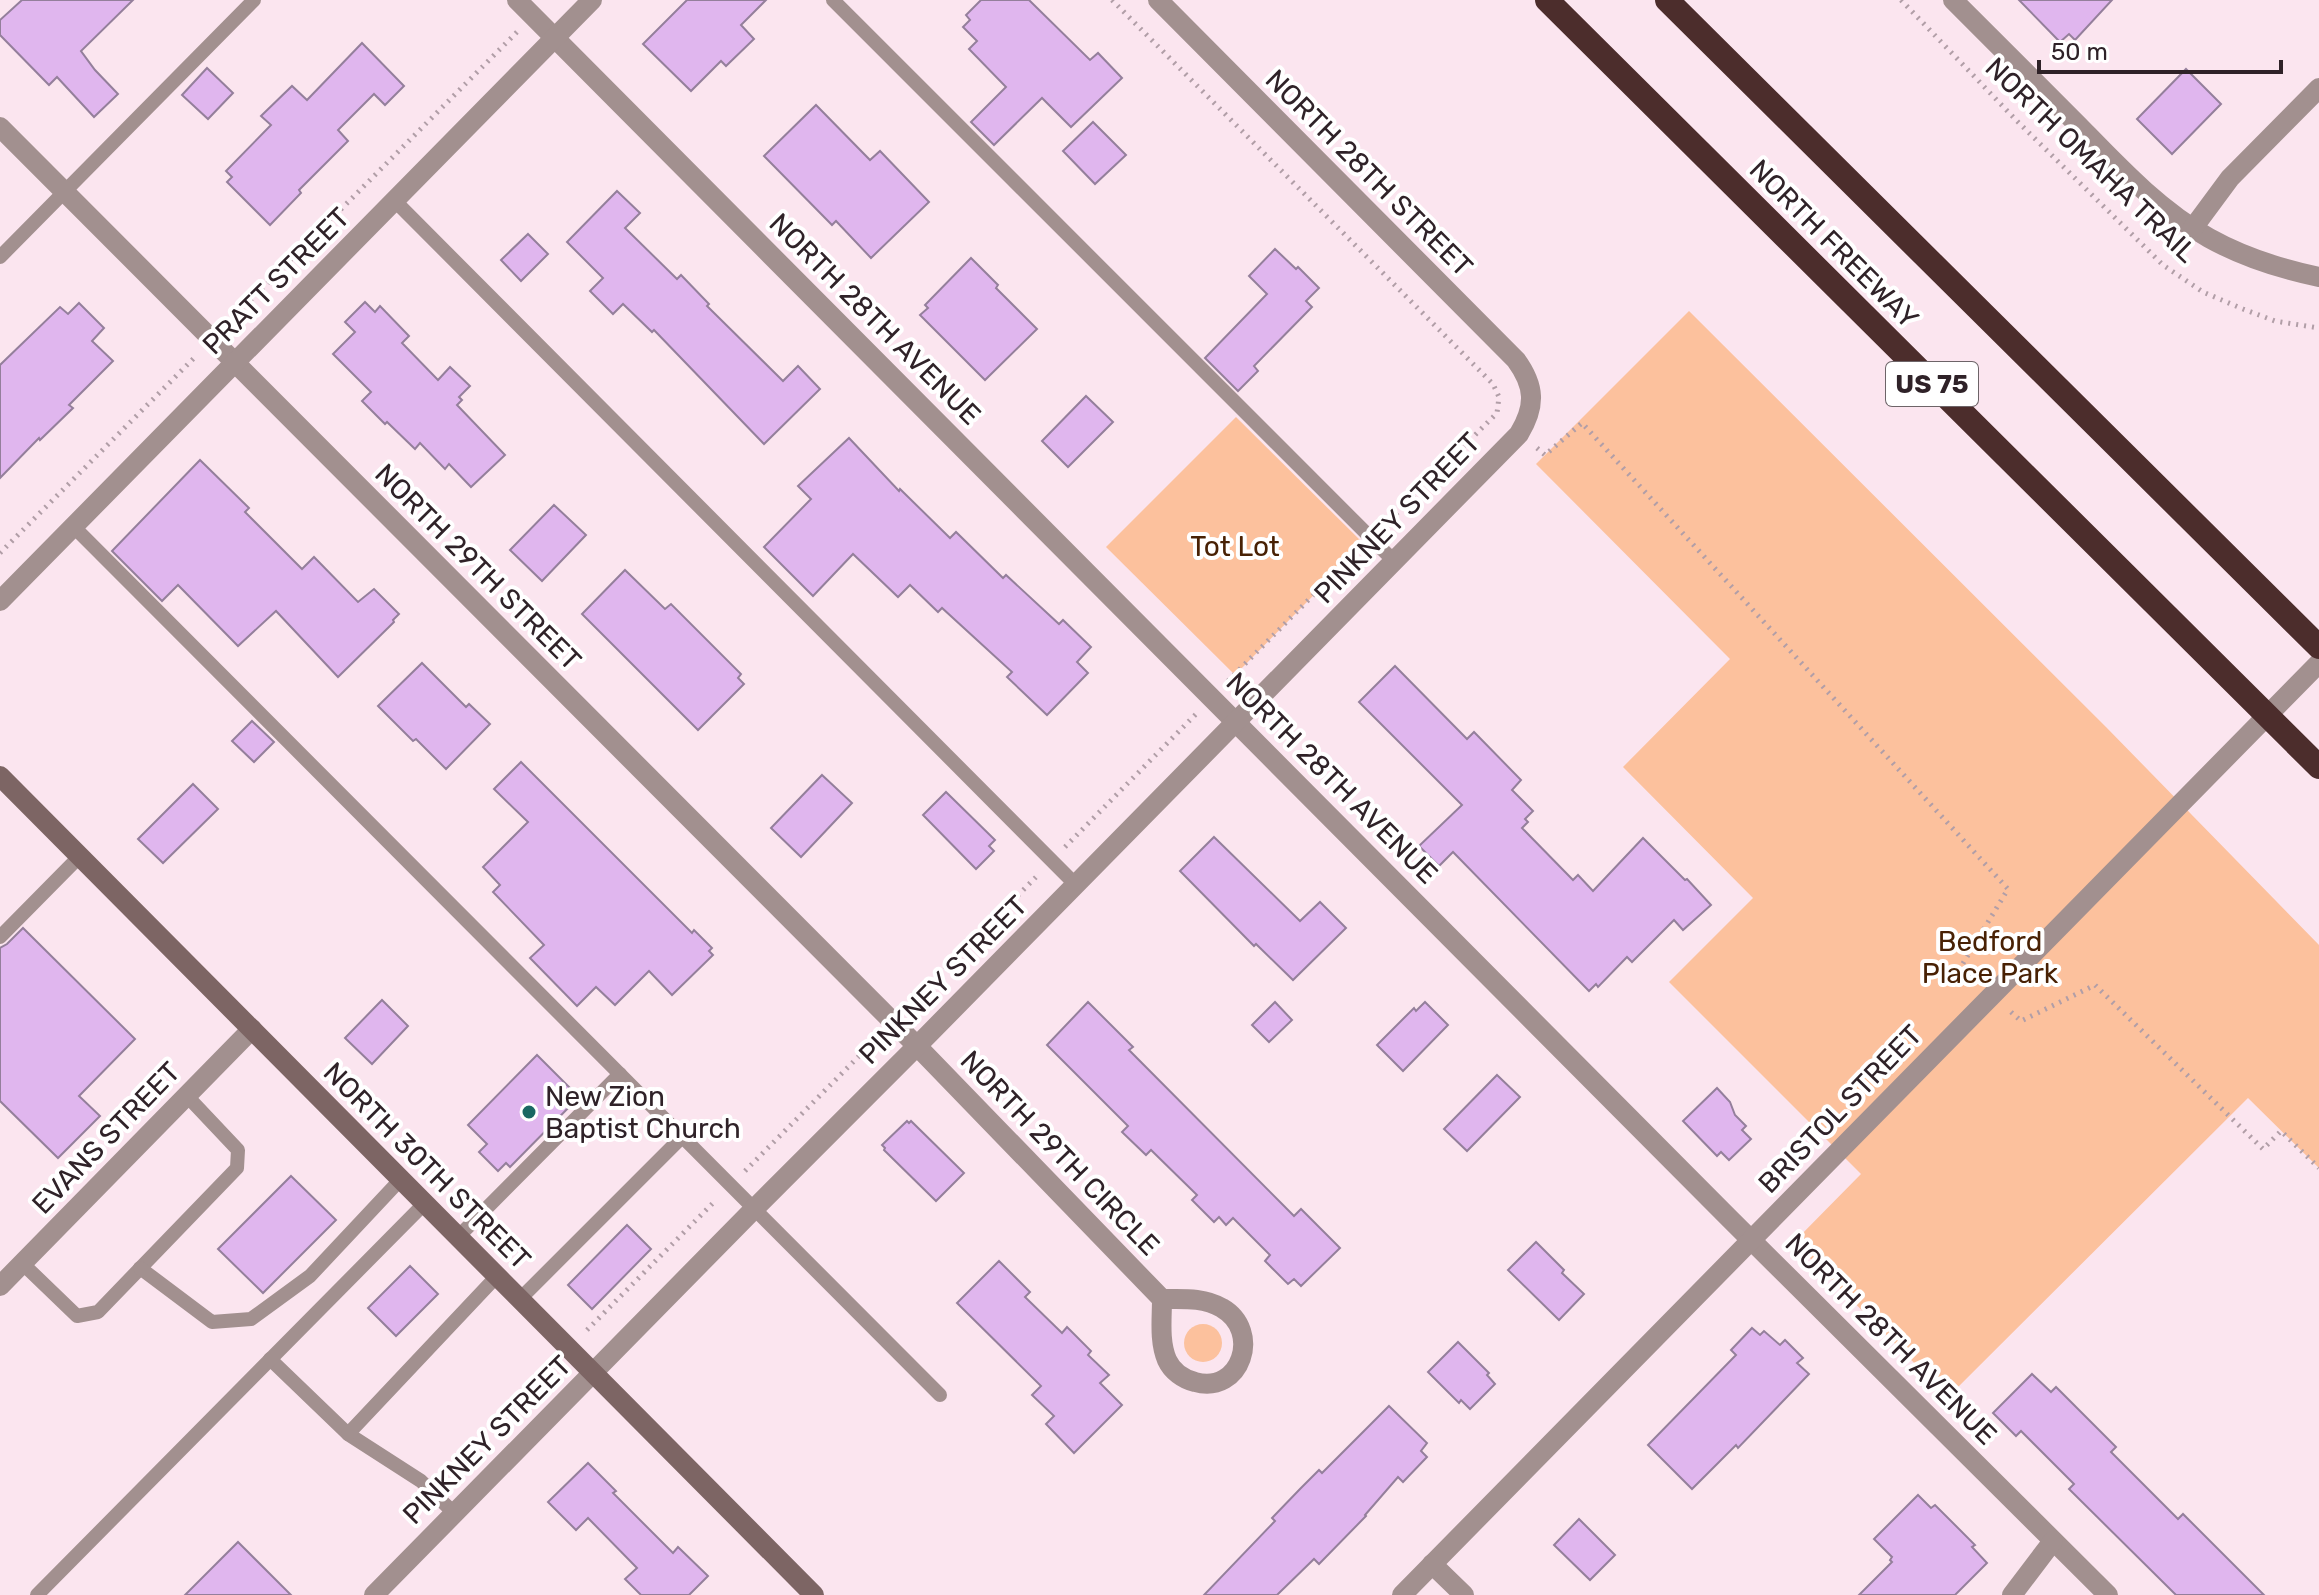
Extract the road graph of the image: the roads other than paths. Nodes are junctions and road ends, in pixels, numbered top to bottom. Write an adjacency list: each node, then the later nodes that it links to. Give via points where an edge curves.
1 (254, 0): 12 (lane)
2 (517, 0): 9 (street, NORTH 28TH AVENUE)
3 (592, 0): 9 (street, PRATT STREET)
4 (833, 0): 20 (lane)
5 (1158, 0): 18 (street, NORTH 28TH STREET, via 1516,360)
6 (1547, 0): 25 (highway, NORTH FREEWAY / US 75)
7 (1667, 0): 22 (highway, NORTH FREEWAY / US 75)
8 (1953, 0): 14 (street, via 2136,183)
9 (555, 38): 13 (street, PRATT STREET); 24 (street, NORTH 28TH AVENUE)
10 (2319, 88): 14 (street, via 2230,178)
11 (0, 127): 12 (street, NORTH 29TH STREET)
12 (64, 191): 15 (lane); 17 (street, NORTH 29TH STREET)
13 (394, 200): 17 (street, PRATT STREET); 28 (lane)
14 (2193, 228): 16 (street, via 2252,258)
15 (0, 257)
16 (2319, 277)
17 (235, 363): 19 (street, PRATT STREET); 31 (street, NORTH 29TH STREET)
18 (1531, 392): 20 (street, PINKNEY STREET, via 1531,410 1519,434)
19 (73, 526): 21 (street, PRATT STREET); 32 (lane)
20 (1394, 561): 24 (street, PINKNEY STREET)
21 (0, 601)
22 (2319, 647)
23 (2319, 663): 39 (street, BRISTOL STREET)
24 (1236, 722): 28 (street, PINKNEY STREET); 39 (street, NORTH 28TH AVENUE)
25 (2319, 767)
26 (0, 776): 27 (main road, NORTH 30TH STREET)
27 (80, 856): 29 (lane); 30 (main road, NORTH 30TH STREET)
28 (1076, 885): 31 (street, PINKNEY STREET)
29 (0, 937)
30 (252, 1029): 33 (street, EVANS STREET); 35 (main road, NORTH 30TH STREET)
31 (917, 1046): 37 (street, PINKNEY STREET); 45 (street, NORTH 29TH CIRCLE)
32 (620, 1074): 34 (lane); 38 (lane)
33 (187, 1096): 40 (street, EVANS STREET); 41 (lane, via 238,1150 237,1168)
34 (682, 1137): 37 (lane); 44 (lane)
35 (401, 1179): 36 (main road, NORTH 30TH STREET); 41 (lane, via 310,1276 251,1319 212,1322)
36 (425, 1203): 38 (main road, NORTH 30TH STREET); 46 (lane)
37 (754, 1209): 47 (street, PINKNEY STREET); 48 (lane)
38 (458, 1237): 42 (main road, NORTH 30TH STREET)
39 (1751, 1240): 51 (street, NORTH 28TH AVENUE); 52 (street, BRISTOL STREET)
40 (22, 1263): 41 (lane, via 77,1316 98,1312); 43 (street, EVANS STREET)
41 (140, 1268)
42 (497, 1276): 44 (main road, NORTH 30TH STREET); 49 (lane)
43 (0, 1286)
44 (520, 1299): 47 (main road, NORTH 30TH STREET)
45 (1162, 1299): 45 (street, NORTH 29TH CIRCLE, via 1164,1346 1175,1372 1200,1384 1227,1377 1238,1367 1244,1354 1233,1316 1209,1302)
46 (270, 1359): 49 (lane); 53 (lane)
47 (593, 1372): 50 (street, PINKNEY STREET); 55 (main road, NORTH 30TH STREET)
48 (940, 1395)
49 (348, 1434): 50 (lane, via 421,1481)
50 (454, 1513): 54 (street, PINKNEY STREET)
51 (2053, 1541): 58 (street); 59 (street, NORTH 28TH AVENUE)
52 (1432, 1564): 56 (street, BRISTOL STREET); 57 (street)
53 (37, 1595)
54 (374, 1595)
55 (814, 1595)
56 (1402, 1595)
57 (1464, 1595)
58 (2012, 1595)
59 (2108, 1595)

